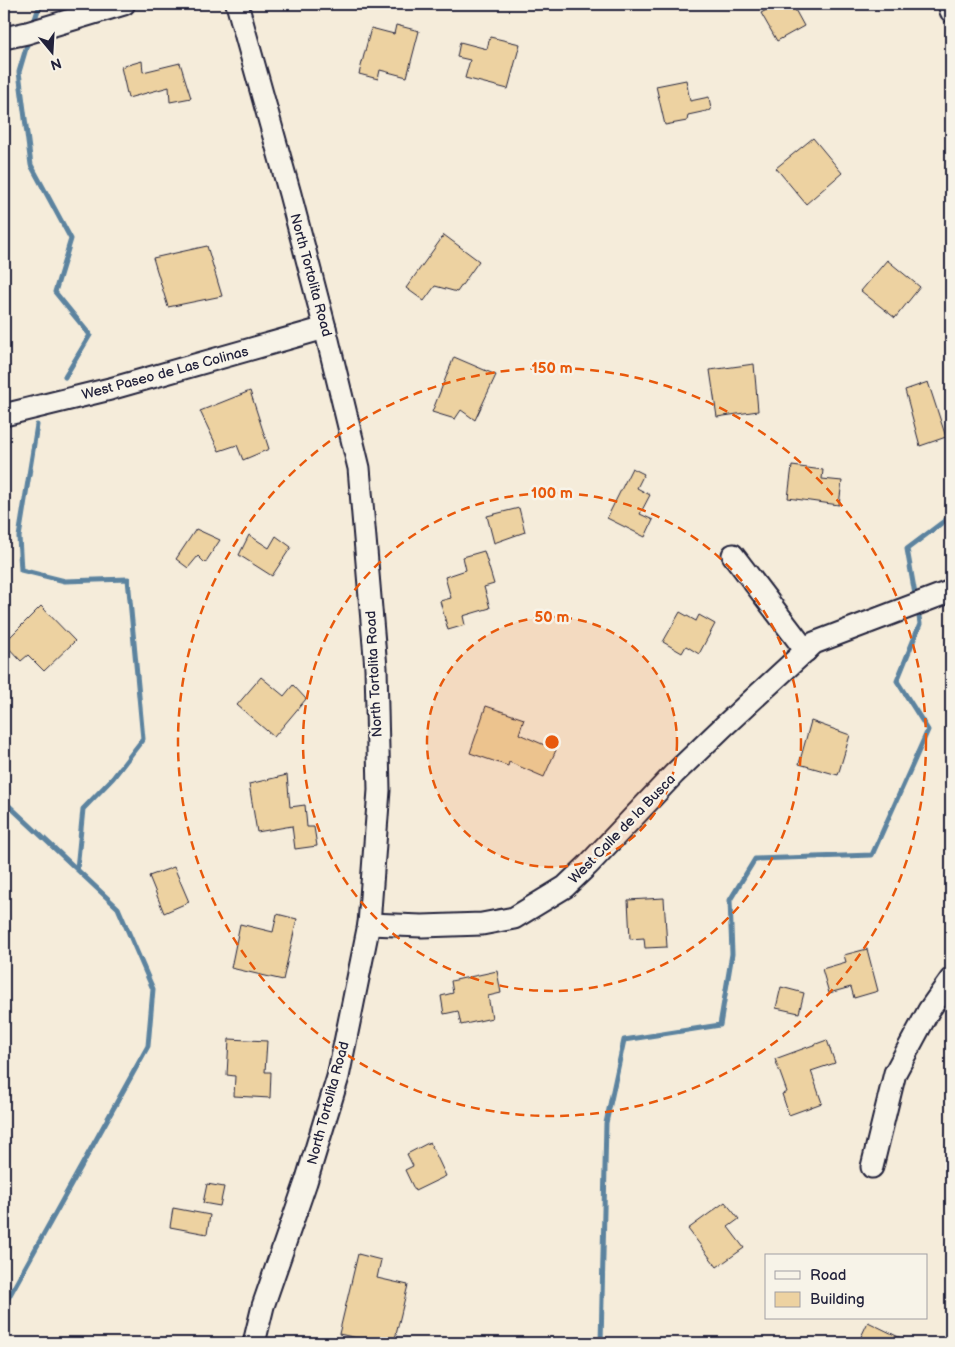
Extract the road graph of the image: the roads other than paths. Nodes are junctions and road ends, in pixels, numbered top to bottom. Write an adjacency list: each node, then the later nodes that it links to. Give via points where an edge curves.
1 (124, 4): 5 (street)
2 (237, 4): 6 (street, North Tortolita Road)
3 (949, 4): 4 (street)
4 (951, 11)
5 (4, 38)
6 (325, 328): 7 (street, West Paseo de Las Colinas, via 110,389); 11 (street, North Tortolita Road, via 359,468 376,668 379,790)
7 (4, 415)
8 (733, 555): 10 (street)
9 (951, 591): 10 (street, West Calle de la Busca, via 814,643)
10 (806, 651): 11 (street, West Calle de la Busca, via 723,727 565,887 514,918 482,924)
11 (369, 924): 14 (street, North Tortolita Road, via 338,1077 263,1306)
12 (951, 979): 13 (street, via 929,1010 895,1073)
13 (872, 1167)
14 (254, 1343)

